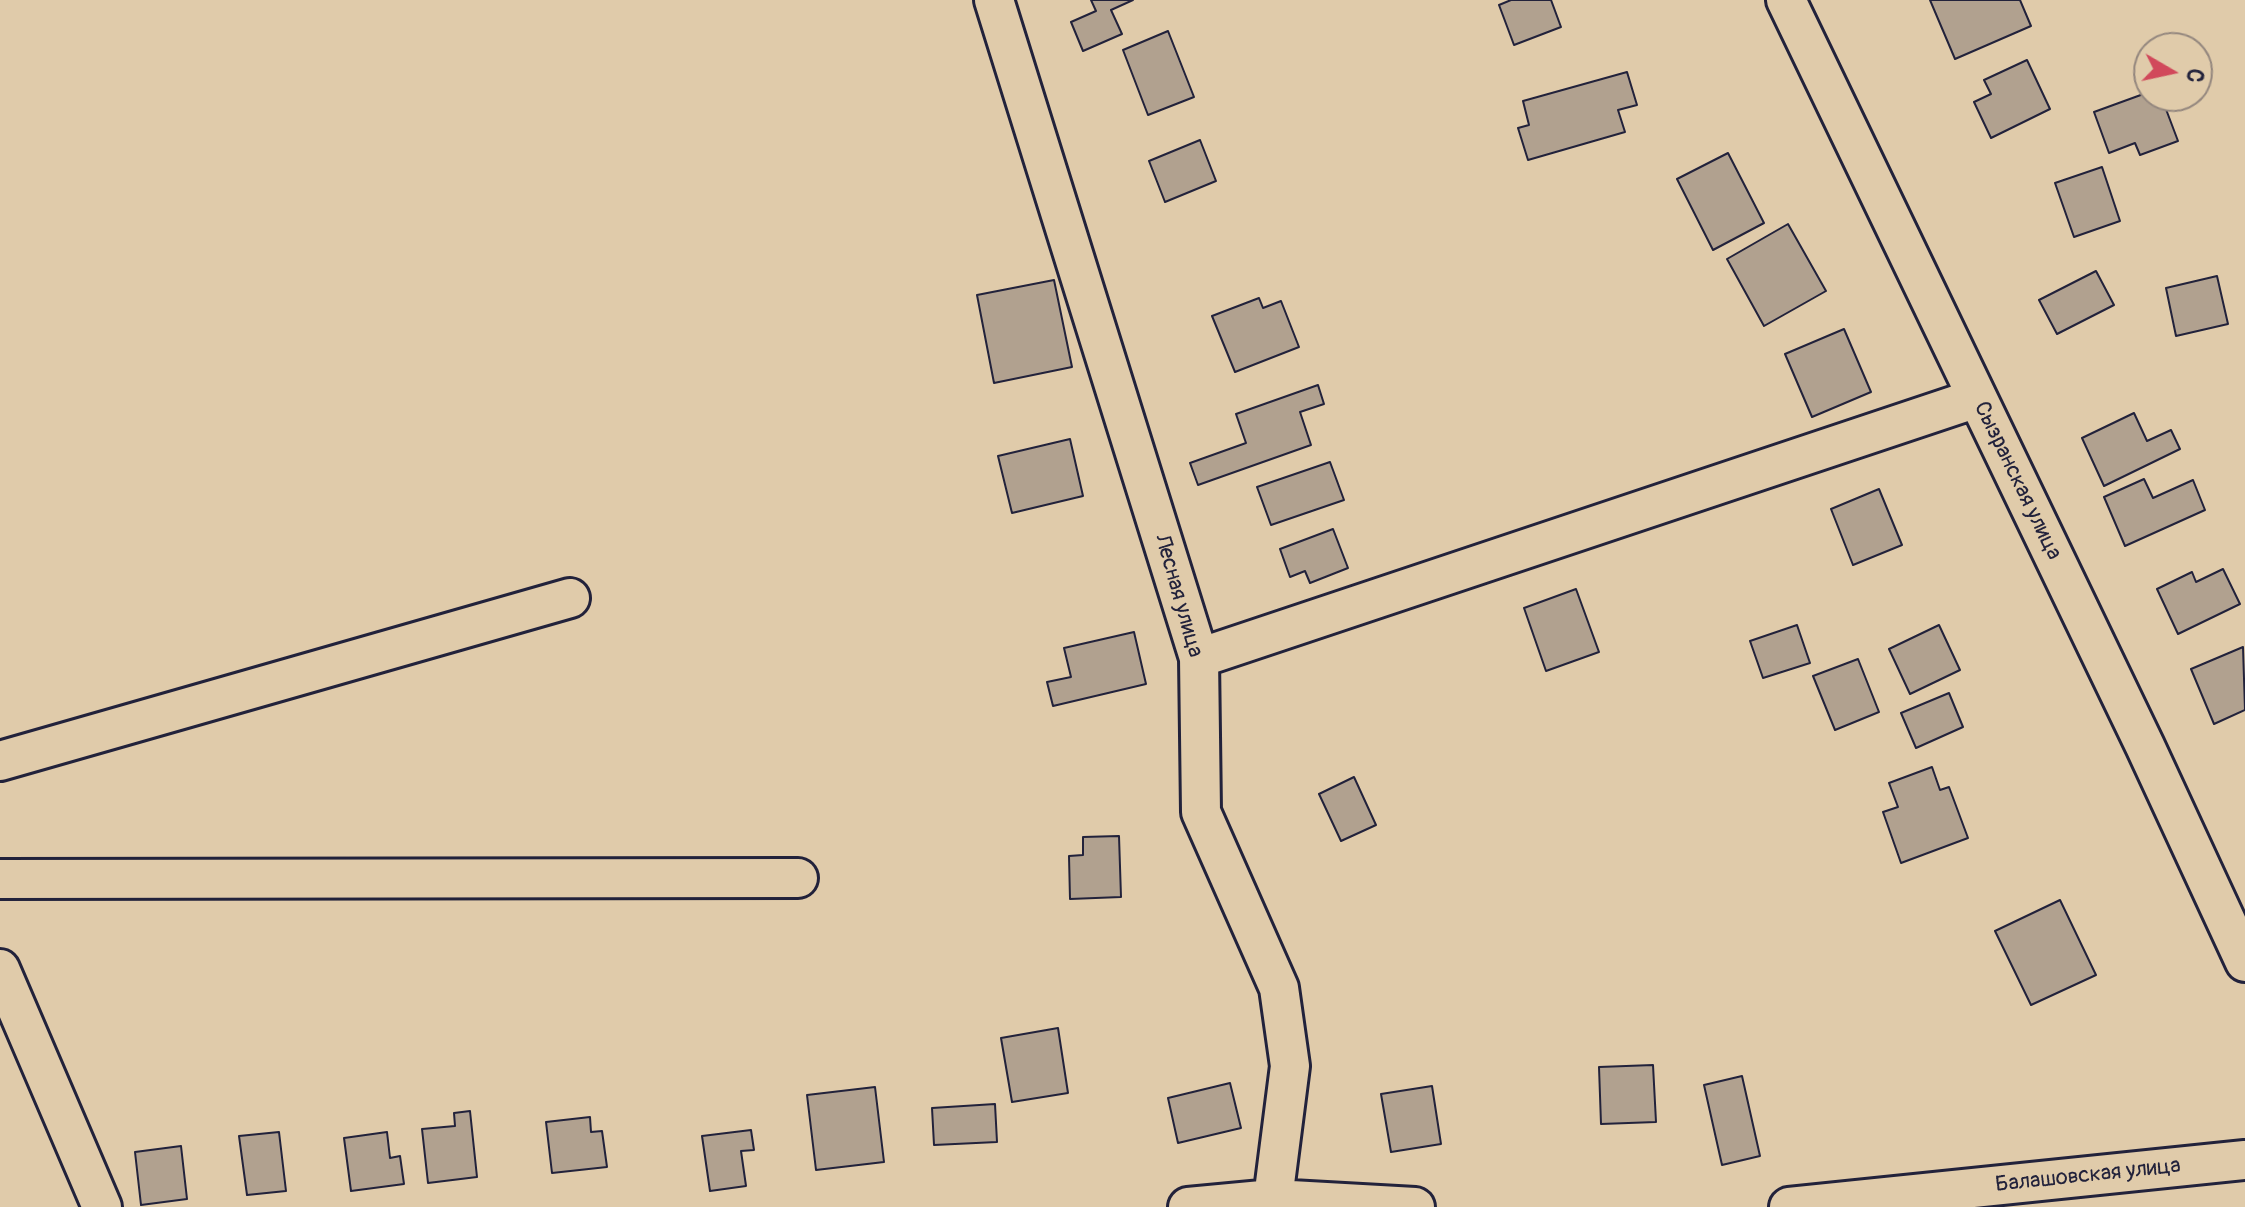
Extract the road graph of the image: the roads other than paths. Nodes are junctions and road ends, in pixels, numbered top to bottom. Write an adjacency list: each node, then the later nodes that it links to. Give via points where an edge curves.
1 (994, 0): 5 (street, Лесная улица)
2 (1786, 0): 3 (street, Сызранская улица)
3 (1977, 398): 5 (street); 9 (street, Сызранская улица)
4 (570, 598): 6 (street)
5 (1199, 658): 12 (street, Лесная улица, via 1201,812 1279,988 1290,1066)
6 (0, 761)
7 (798, 878): 8 (street)
8 (0, 879)
9 (2245, 962)
10 (0, 969): 13 (street)
11 (2245, 1160): 16 (street, Балашовская улица)
12 (1273, 1199): 14 (street); 15 (street)
13 (102, 1207)
14 (1188, 1207)
15 (1415, 1207)
16 (1789, 1207)

